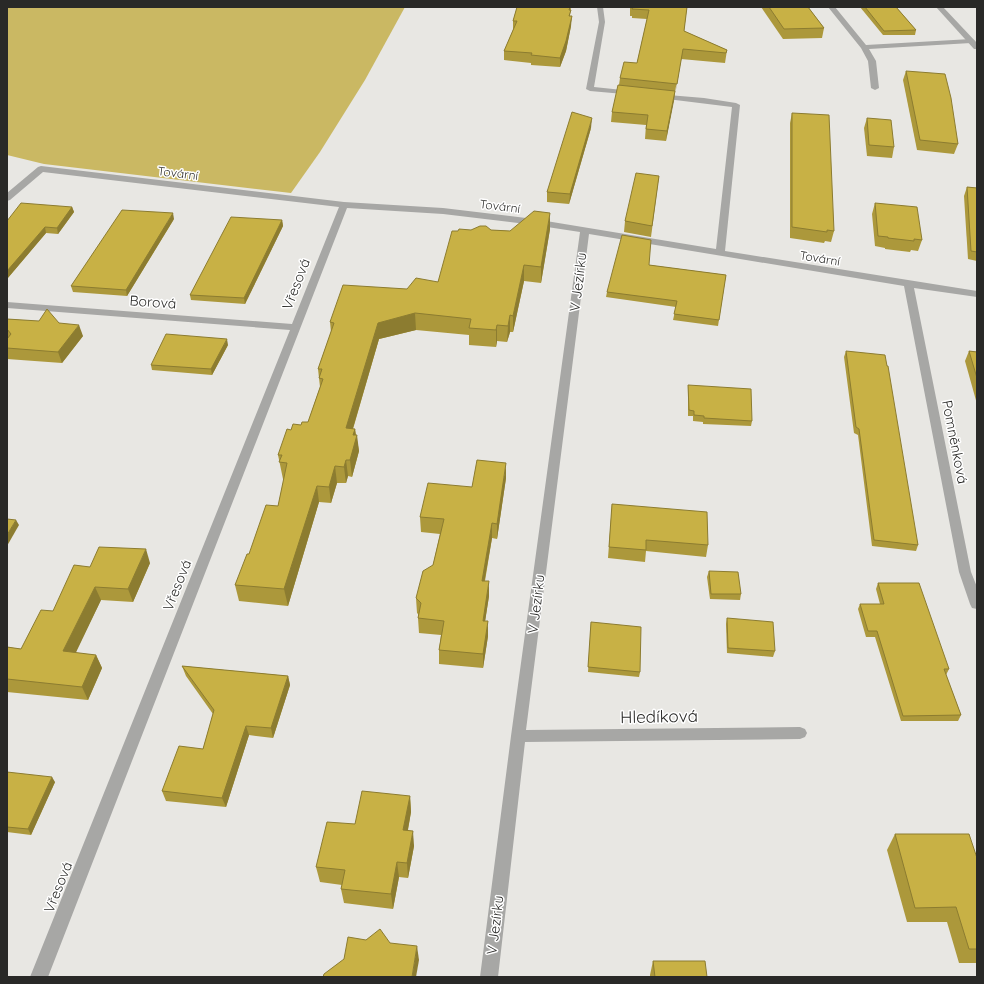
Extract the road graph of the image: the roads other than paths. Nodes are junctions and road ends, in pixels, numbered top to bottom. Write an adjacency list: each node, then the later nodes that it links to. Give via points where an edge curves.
1 (600, 7): 11 (street, via 602,22 590,89 736,105)
2 (831, 7): 6 (street)
3 (939, 7): 4 (street)
4 (971, 41): 5 (street); 6 (street)
5 (977, 46)
6 (864, 47): 7 (street, via 872,61)
7 (875, 88)
8 (7, 198): 9 (street, Tovární, via 41,169)
9 (344, 205): 10 (street, Tovární, via 443,211); 15 (street, Vřesová)
10 (584, 230): 11 (street, Tovární); 18 (street, V Jezírku)
11 (720, 253): 12 (street, Tovární)
12 (908, 284): 13 (street, Tovární); 16 (street, Pomněnková, via 965,572)
13 (977, 294)
14 (7, 305): 15 (street, Borová)
15 (296, 327): 19 (street, Vřesová)
16 (977, 604)
17 (800, 733): 18 (street, Hledíková)
18 (518, 736): 20 (street, V Jezírku)
19 (39, 977)
20 (489, 977)

